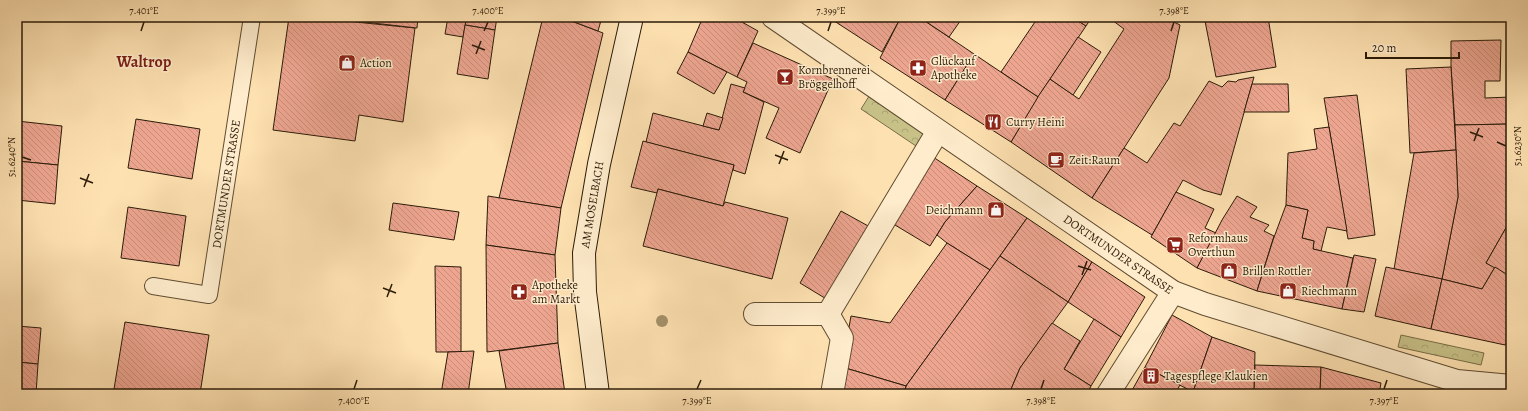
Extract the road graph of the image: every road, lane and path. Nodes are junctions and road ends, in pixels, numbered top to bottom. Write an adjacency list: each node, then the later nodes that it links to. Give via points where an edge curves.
1 (252, 17): 5 (lane, DORTMUNDER STRASSE, via 209,295)
2 (632, 17): 11 (street, AM MOSELBACH, via 600,164 584,253 585,292)
3 (773, 17): 4 (street, DORTMUNDER STRASSE)
4 (938, 131): 6 (street, DORTMUNDER STRASSE); 8 (street)
5 (154, 286)
6 (1172, 292): 10 (street, DORTMUNDER STRASSE); 13 (street)
7 (755, 314): 8 (street)
8 (828, 314): 12 (street, via 842,338)
9 (1511, 386): 10 (street, DORTMUNDER STRASSE)
10 (1456, 387)
11 (598, 394)
12 (832, 394)
13 (1108, 394)

